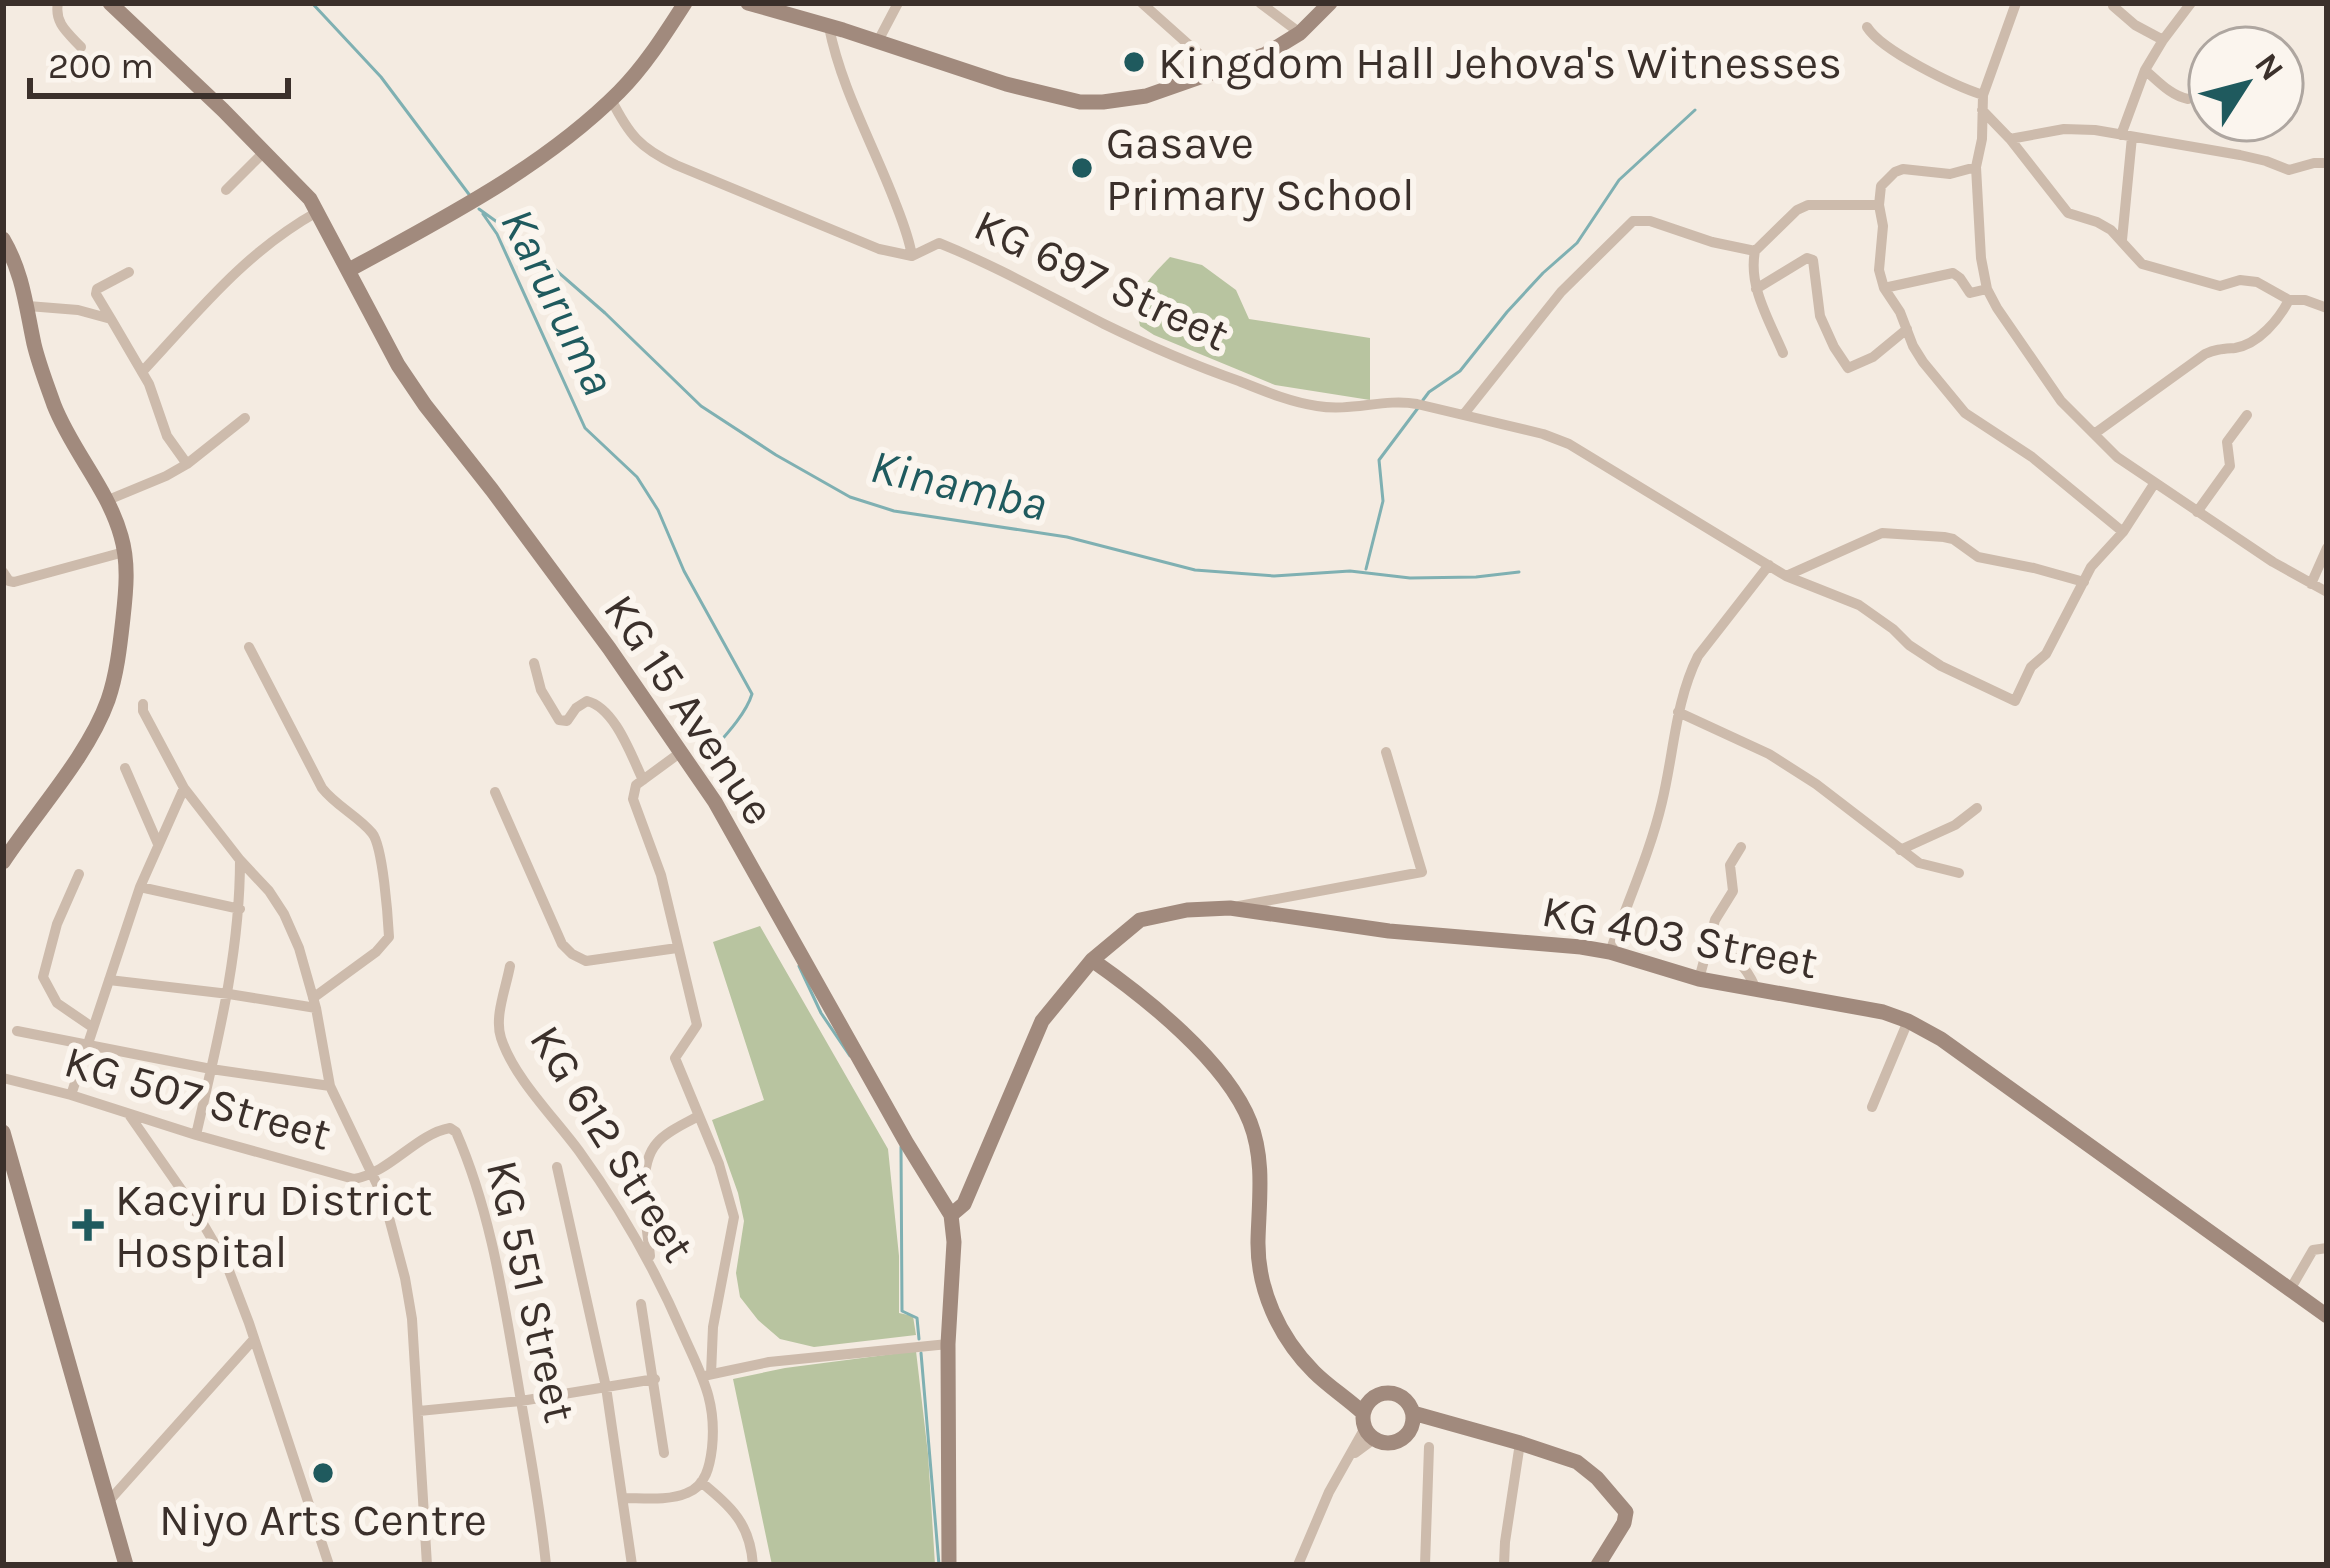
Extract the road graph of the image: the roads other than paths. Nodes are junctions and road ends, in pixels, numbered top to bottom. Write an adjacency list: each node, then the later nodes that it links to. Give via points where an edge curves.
1 (58, 3): 17 (street, via 59,23)
2 (110, 3): 26 (main road, KG 15 Avenue)
3 (685, 3): 21 (main road)
4 (748, 3): 12 (main road)
5 (898, 3): 16 (street)
6 (1142, 3): 18 (street)
7 (1260, 3): 14 (street)
8 (1330, 3): 14 (main road)
9 (2016, 3): 20 (street)
10 (2191, 3): 15 (street)
11 (2113, 6): 15 (street)
12 (830, 27): 16 (main road); 35 (street)
13 (1867, 27): 20 (street, via 1893,51)
14 (1300, 33): 18 (main road)
15 (2163, 40): 19 (street)
16 (877, 43): 18 (main road, via 1080,102 1146,96)
17 (81, 47)
18 (1217, 70)
19 (2145, 70): 22 (street); 24 (street)
20 (1983, 95): 23 (street)
21 (611, 99): 35 (street, KG 697 Street, via 651,153); 36 (main road, via 509,178)
22 (2186, 99)
23 (1982, 110): 25 (street); 28 (street)
24 (2127, 136): 25 (street, via 2064,129); 27 (street, via 2289,170); 33 (street)
25 (2010, 140): 33 (street, via 2068,213)
26 (265, 152): 29 (street); 31 (main road, KG 15 Avenue)
27 (2327, 163)
28 (1976, 167): 30 (street, via 1895,172 1881,186); 40 (street)
29 (226, 190)
30 (1879, 205): 34 (street, via 1808,205); 38 (street)
31 (317, 212): 36 (main road, KG 15 Avenue); 47 (street, via 218,286)
32 (3, 239): 42 (main road)
33 (2122, 240): 41 (street, via 2148,267 2220,286 2257,282)
34 (1755, 250): 39 (street); 48 (street, via 1633,221 1561,292)
35 (912, 256): 48 (street, KG 697 Street, via 939,243 1106,325 1285,398 1338,408 1401,401)
36 (349, 270): 69 (main road, KG 15 Avenue, via 425,405)
37 (129, 272): 44 (street, via 97,289)
38 (1884, 288): 40 (street, via 1953,273 1970,292); 45 (street)
39 (1756, 289): 45 (street, via 1813,260 1820,316 1850,369); 46 (street)
40 (1987, 290): 51 (street, via 2061,401)
41 (2289, 300): 43 (street); 51 (street, via 2261,334 2205,354)
42 (28, 306): 44 (street); 54 (main road, via 58,414)
43 (2327, 308)
44 (111, 319): 47 (street)
45 (1907, 329): 56 (street, via 1965,413)
46 (1783, 353)
47 (142, 372): 52 (street, via 167,436)
48 (1463, 414): 59 (street, KG 697 Street, via 1569,444)
49 (2247, 415): 55 (street, via 2228,442 2230,466)
50 (245, 418): 52 (street)
51 (2094, 434): 53 (street)
52 (188, 464): 54 (street)
53 (2154, 484): 55 (street); 56 (street)
54 (108, 500): 58 (main road)
55 (2197, 512): 63 (street)
56 (2123, 532): 62 (street)
57 (2327, 548): 63 (street)
58 (124, 552): 60 (street, via 14,582); 80 (main road, via 124,608 108,699)
59 (1769, 565): 61 (street, KG 697 Street); 68 (street, via 1698,656)
60 (3, 572)
61 (1786, 576): 62 (street, via 1887,532 1944,536 1978,557); 62 (street, KG 697 Street, via 1858,605 1941,666 2014,701)
62 (2084, 582)
63 (2312, 584): 64 (street)
64 (2327, 592)
65 (249, 647): 95 (street, via 322,788 371,831 378,848 389,937)
66 (534, 663): 72 (street, via 559,720 587,701 599,705)
67 (143, 704): 73 (street)
68 (1678, 712): 78 (street, via 1769,754); 88 (street, via 1663,800)
69 (681, 752): 72 (street); 111 (main road, KG 15 Avenue)
70 (1386, 752): 84 (street, via 1422,872)
71 (125, 768): 76 (street)
72 (643, 780): 87 (street, via 633,799)
73 (184, 788): 76 (street); 79 (street)
74 (495, 792): 87 (street, KG 612 Street, via 572,954 586,961)
75 (1977, 808): 78 (street)
76 (158, 844): 83 (street)
77 (1742, 847): 86 (street, via 1730,865 1733,891)
78 (1900, 850): 81 (street, via 1927,867)
79 (240, 860): 85 (street); 95 (street, via 284,914)
80 (3, 862)
81 (1959, 873)
82 (79, 874): 97 (street, via 43,977 57,1004)
83 (140, 887): 85 (street); 92 (street)
84 (1229, 908): 88 (main road, KG 403 Street); 89 (main road, KG 403 Street, via 1140,920)
85 (240, 909): 94 (street)
86 (1709, 940): 91 (street); 93 (street, via 1737,959)
87 (676, 948): 106 (street, via 697,1024 675,1058)
88 (1610, 952): 91 (main road, KG 403 Street)
89 (1092, 960): 111 (main road, KG 403 Street, via 1042,1021 964,1204); 124 (main road, via 1182,1034 1241,1102 1260,1161 1263,1288 1295,1348)
90 (510, 966): 113 (street, KG 612 Street, via 499,1028 504,1046)
91 (1699, 979): 93 (main road, KG 403 Street)
92 (109, 980): 94 (street); 97 (street)
93 (1755, 987): 96 (main road, KG 403 Street)
94 (229, 994): 95 (street); 100 (street)
95 (315, 1003): 102 (street)
96 (1908, 1021): 104 (street); 114 (main road, KG 403 Street)
97 (92, 1027): 99 (street)
98 (17, 1031): 99 (street)
99 (87, 1046): 100 (street); 103 (street)
100 (211, 1069): 102 (street); 108 (street)
101 (3, 1078): 103 (street, KG 507 Street)
102 (330, 1086): 110 (street)
103 (71, 1095): 105 (street, KG 507 Street)
104 (1872, 1107)
105 (128, 1114): 108 (street, KG 507 Street); 117 (street, via 226,1263)
106 (698, 1116): 113 (street, via 660,1139 648,1160); 119 (street, via 734,1217)
107 (3, 1132): 131 (main road)
108 (196, 1135): 110 (street, KG 507 Street, via 354,1179)
109 (557, 1167): 121 (street)
110 (372, 1174): 122 (street, KG 551 Street, via 436,1131 456,1132 484,1206); 123 (street, via 405,1278)
111 (951, 1215): 118 (main road)
112 (2327, 1248): 114 (street, via 2313,1250)
113 (651, 1264): 119 (street, KG 612 Street)
114 (2291, 1288): 116 (main road, KG 403 Street)
115 (641, 1304): 120 (street)
116 (2327, 1316)
117 (254, 1339): 131 (street); 133 (street)
118 (948, 1344): 119 (street); 138 (main road)
119 (707, 1375): 129 (street, KG 612 Street, via 714,1424)
120 (655, 1379): 121 (street); 128 (street)
121 (606, 1387): 122 (street); 130 (street)
122 (521, 1401): 123 (street); 135 (street, KG 551 Street)
123 (419, 1411): 134 (street)
124 (1368, 1420): 125 (main road, via 1392,1443); 125 (main road, via 1384,1393 1408,1402); 139 (street)
125 (1413, 1420): 126 (main road)
126 (1520, 1443): 141 (street); 142 (main road, via 1577,1462 1626,1512)
127 (1430, 1447): 140 (street)
128 (664, 1453)
129 (701, 1482): 130 (street, via 688,1493); 137 (street, via 739,1517)
130 (623, 1498): 136 (street)
131 (108, 1502): 132 (main road)
132 (126, 1565)
133 (328, 1565)
134 (427, 1565)
135 (546, 1565)
136 (632, 1565)
137 (753, 1565)
138 (949, 1565)
139 (1298, 1565)
140 (1425, 1565)
141 (1504, 1565)
142 (1598, 1565)

